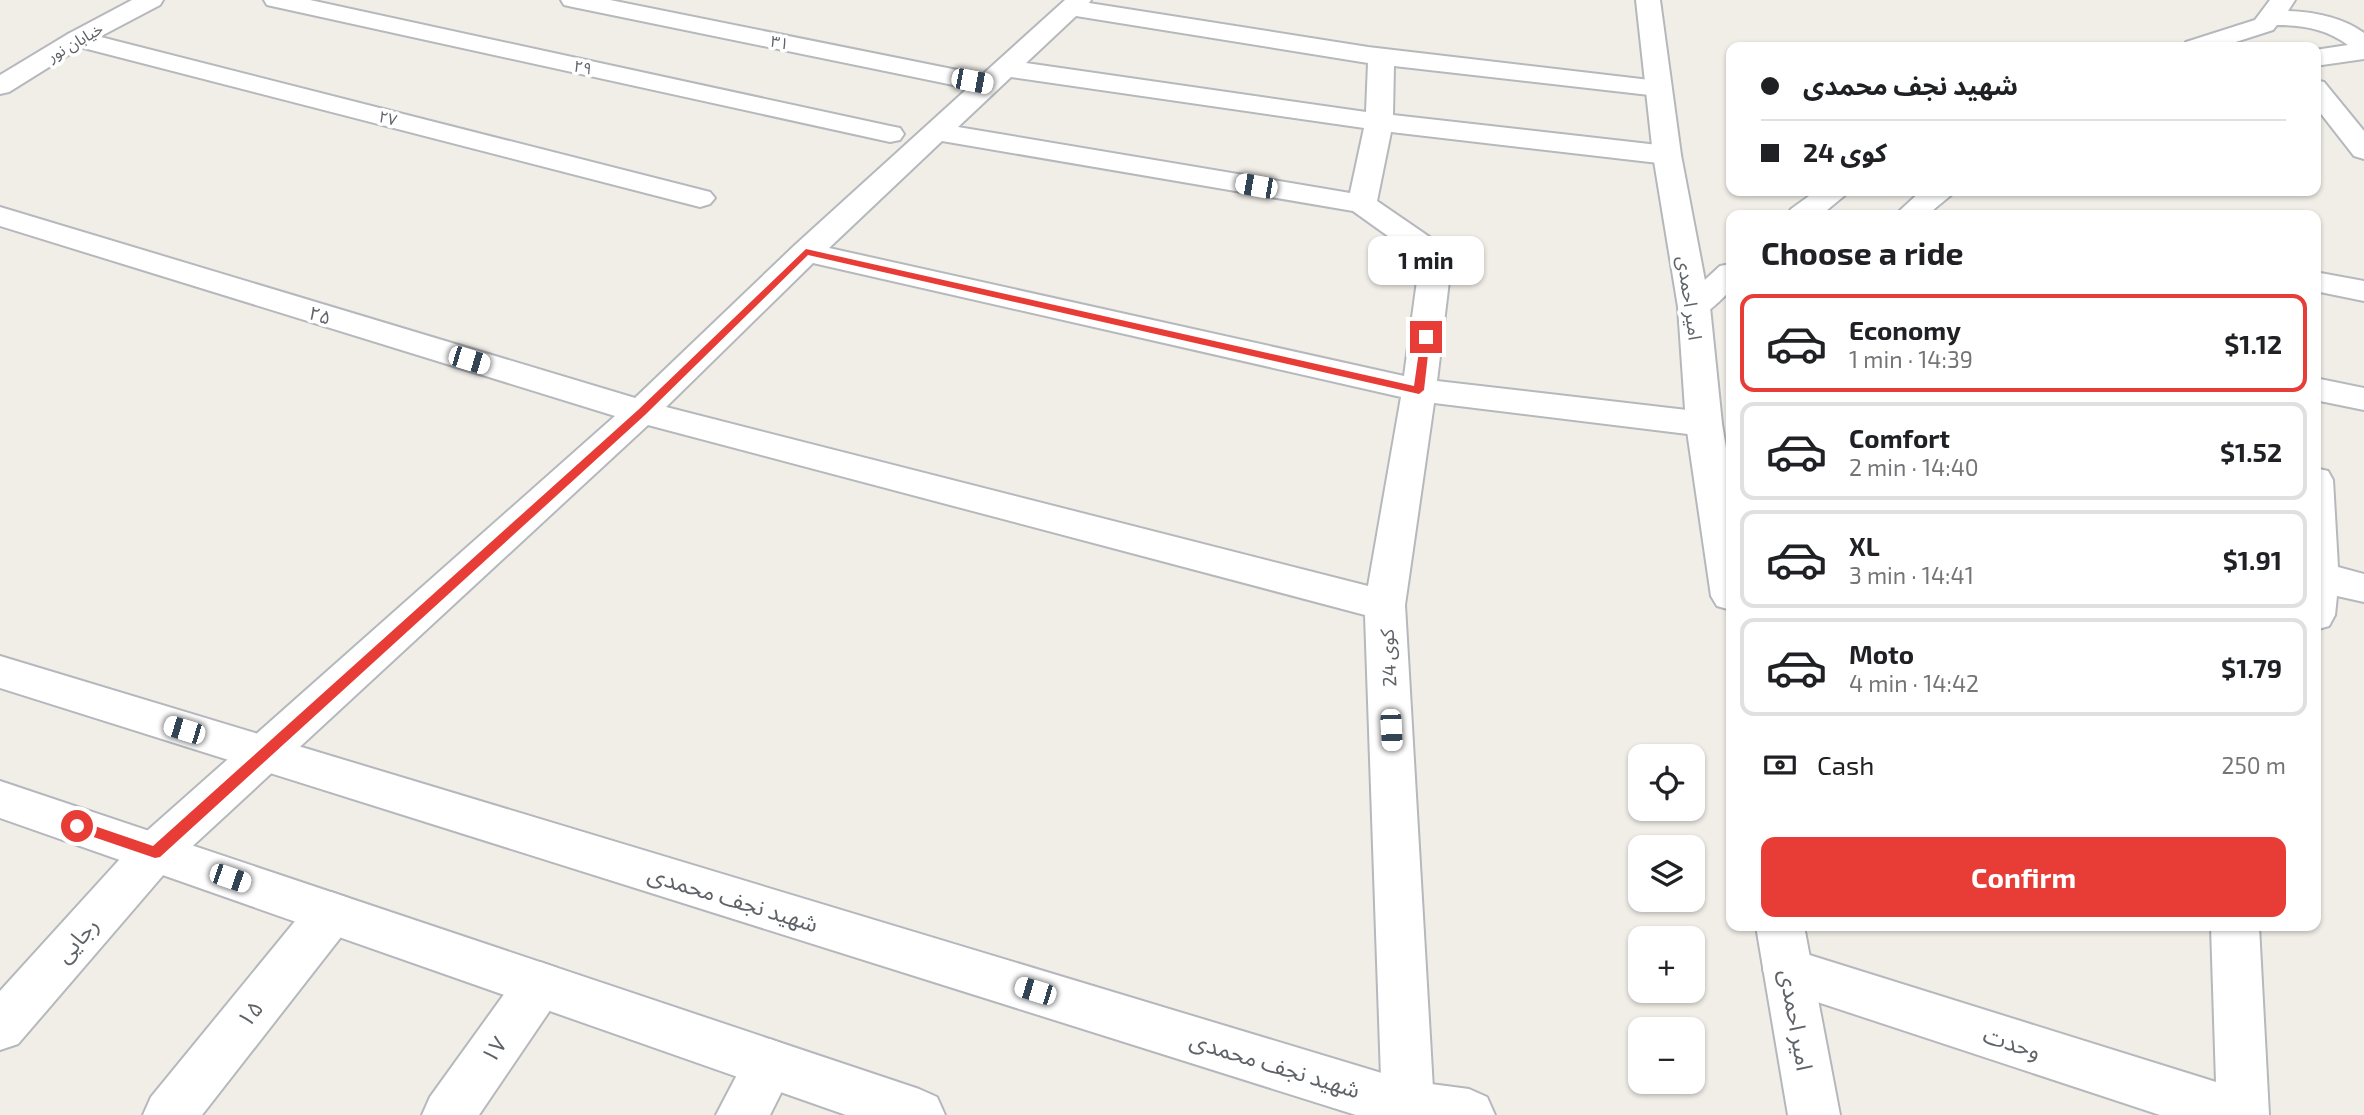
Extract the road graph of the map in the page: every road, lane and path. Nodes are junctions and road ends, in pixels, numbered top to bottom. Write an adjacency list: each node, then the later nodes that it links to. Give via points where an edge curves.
1 (151, 0): 7 (street, خیابان نور)
2 (276, 0): 18 (street, ۲۹)
3 (573, 0): 12 (street, ۳۱)
4 (1648, 0): 14 (street, امیر احمدی)
5 (1076, 4): 10 (street); 12 (street, رجایی)
6 (2277, 9): 8 (street, via 2264,25); 9 (street, via 2288,17 2347,33)
7 (77, 39): 13 (street, خیابان نور); 23 (street, ۲۷)
8 (2211, 42)
9 (2364, 50): 11 (street)
10 (1381, 57): 14 (street); 16 (street)
11 (2321, 57)
12 (996, 76): 16 (street, ۳۱); 17 (street, رجایی)
13 (0, 86)
14 (1658, 88): 20 (street, امیر احمدی)
15 (2321, 96): 19 (street)
16 (1379, 122): 20 (street, ۳۱); 24 (street)
17 (938, 132): 24 (street); 28 (street, رجایی)
18 (890, 134)
19 (2364, 150)
20 (1667, 155): 32 (street, امیر احمدی)
21 (1828, 196): 25 (street)
22 (1933, 196): 26 (street)
23 (700, 198)
24 (1362, 204): 33 (street, کوی 24, via 1436,256)
25 (1809, 210)
26 (1915, 210)
27 (0, 216): 36 (street, ۲۵)
28 (806, 252): 33 (street); 36 (street, رجایی)
29 (1726, 278): 32 (street)
30 (2321, 282): 31 (street)
31 (2364, 290)
32 (1694, 307): 37 (street, امیر احمدی)
33 (1419, 390): 37 (street); 41 (street, کوی 24)
34 (2321, 390): 35 (street)
35 (2364, 399)
36 (641, 412): 41 (street, ۲۵); 43 (street, رجایی)
37 (1715, 438): 38 (street, امیر احمدی)
38 (1726, 547)
39 (2321, 577): 40 (street)
40 (2364, 588)
41 (1385, 605): 52 (street, کوی 24)
42 (0, 672): 43 (street, شهید نجف محمدی)
43 (263, 755): 45 (street, رجایی); 52 (street, شهید نجف محمدی)
44 (0, 799): 45 (street)
45 (155, 852): 46 (street); 50 (street, رجایی)
46 (331, 913): 49 (street); 53 (street, ۱۵)
47 (2235, 931): 59 (street)
48 (1784, 948): 58 (street, امیر احمدی); 59 (street, وحدت)
49 (540, 984): 51 (street); 54 (street, ۱۷)
50 (0, 1027)
51 (771, 1063): 55 (street); 56 (street)
52 (1408, 1106): 57 (street, شهید نجف محمدی)
53 (169, 1115)
54 (448, 1115)
55 (742, 1115)
56 (919, 1115)
57 (1469, 1115)
58 (1814, 1115)
59 (2240, 1115)

